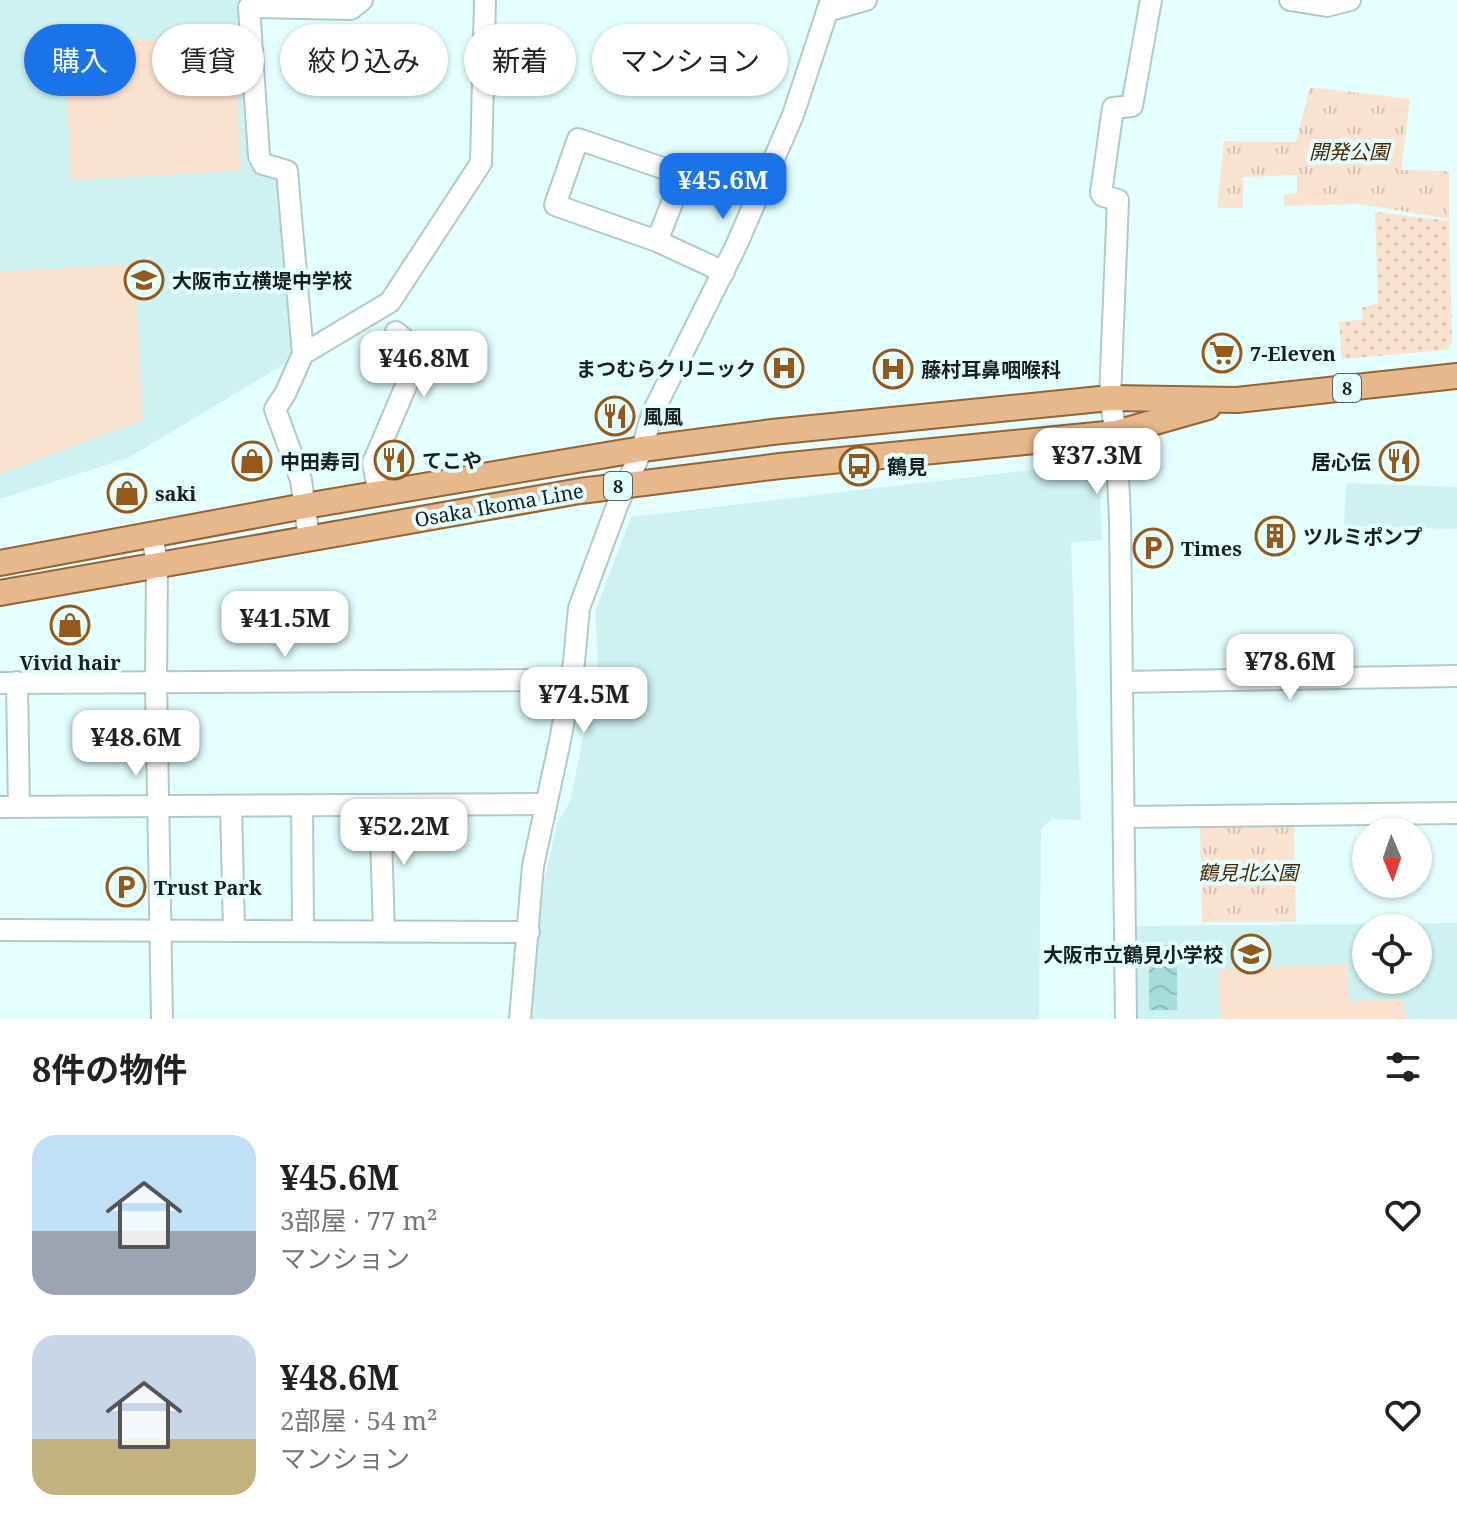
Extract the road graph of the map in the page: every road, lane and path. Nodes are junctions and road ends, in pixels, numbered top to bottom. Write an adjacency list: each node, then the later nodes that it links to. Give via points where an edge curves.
1 (362, 0): 11 (street, via 351,9 249,7 259,156 263,164 287,171)
2 (485, 0): 11 (street, via 481,163 390,302)
3 (866, 0): 7 (street)
4 (1151, 0): 13 (street, via 1132,106 1113,108 1101,193 1118,200)
5 (1290, 0): 6 (street, via 1327,6)
6 (1350, 0)
7 (829, 5): 9 (street, via 793,115)
8 (657, 241): 8 (street, via 555,205 578,139 683,175); 9 (street)
9 (724, 272): 16 (street, via 652,414)
10 (396, 332): 18 (street, via 415,349 411,374 373,463)
11 (303, 354): 19 (street, via 275,409)
12 (1457, 376): 14 (main road, Osaka Ikoma Line / 8)
13 (1110, 398): 14 (main road, Osaka Ikoma Line / 8); 15 (street); 16 (main road, Osaka Ikoma Line / 8)
14 (1237, 400): 15 (main road, Osaka Ikoma Line / 8)
15 (1116, 433): 17 (main road, Osaka Ikoma Line / 8); 29 (street)
16 (642, 449): 17 (street); 18 (main road, Osaka Ikoma Line / 8)
17 (627, 485): 21 (main road, Osaka Ikoma Line / 8); 26 (street, via 579,608)
18 (379, 493): 19 (main road, Osaka Ikoma Line / 8)
19 (305, 506): 20 (main road, Osaka Ikoma Line / 8); 21 (street)
20 (152, 534): 22 (main road, Osaka Ikoma Line / 8); 23 (street)
21 (309, 538): 23 (main road, Osaka Ikoma Line / 8)
22 (0, 563)
23 (157, 565): 24 (main road, Osaka Ikoma Line / 8); 28 (street)
24 (0, 593)
25 (1457, 676): 29 (street)
26 (571, 680): 28 (street); 30 (street)
27 (8, 682): 28 (street); 35 (street)
28 (156, 682): 33 (street)
29 (1122, 682): 37 (street)
30 (546, 804): 32 (street); 43 (street, via 533,866)
31 (302, 805): 32 (street); 34 (street); 41 (street)
32 (380, 805): 42 (street)
33 (158, 806): 34 (street); 35 (street); 38 (street)
34 (231, 806): 40 (street)
35 (10, 807)
36 (1457, 813): 37 (street)
37 (1125, 817): 46 (street)
38 (161, 929): 39 (street); 40 (street); 44 (street)
39 (0, 930)
40 (234, 930): 41 (street)
41 (303, 930): 42 (street)
42 (384, 931): 43 (street)
43 (529, 932): 45 (street)
44 (162, 1019)
45 (520, 1019)
46 (1126, 1019)

